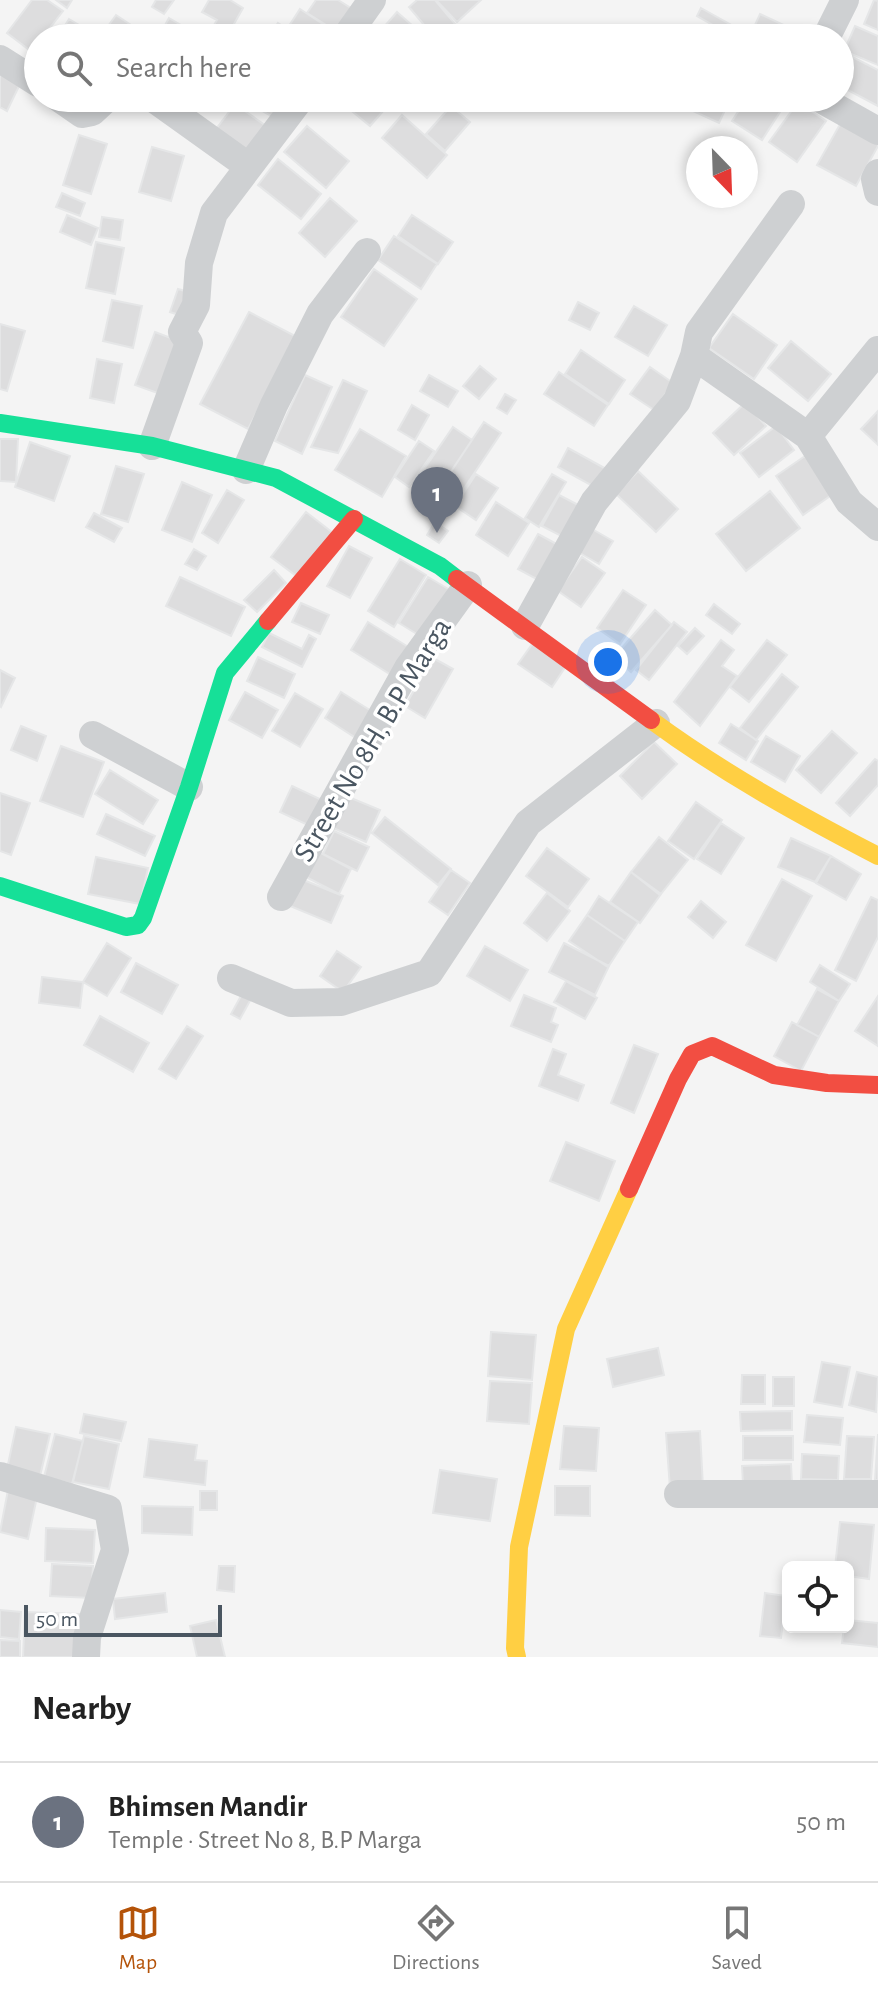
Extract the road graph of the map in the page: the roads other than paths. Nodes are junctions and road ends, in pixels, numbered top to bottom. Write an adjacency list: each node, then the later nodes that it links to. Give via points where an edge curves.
1 (372, 0): 3 (street)
2 (845, 0): 4 (street)
3 (355, 24)
4 (833, 24)
5 (0, 59): 6 (street)
6 (24, 74)
7 (173, 112): 11 (street)
8 (290, 112): 11 (street)
9 (844, 112): 10 (street)
10 (878, 131)
11 (248, 166): 20 (street, via 214,213 204,242 196,305 182,332 189,343)
12 (878, 173): 13 (street)
13 (878, 192)
14 (791, 204): 17 (street, via 699,332)
15 (367, 252): 21 (street, via 320,314)
16 (878, 350): 19 (street)
17 (694, 356): 19 (street); 25 (street, via 677,401 594,502)
18 (0, 423): 20 (street)
19 (808, 436): 23 (street, via 849,502)
20 (152, 446): 21 (street)
21 (246, 470): 22 (street, via 276,478)
22 (354, 519): 24 (street); 28 (street, via 225,673)
23 (878, 527)
24 (468, 585): 25 (street); 31 (street, Street No 8H, B.P Marga, via 408,668)
25 (525, 626): 26 (street)
26 (656, 723): 29 (street, via 793,812); 32 (street, via 528,823 429,973 341,1002 291,1003)
27 (93, 735): 28 (street)
28 (189, 787): 30 (street, via 138,925 126,927)
29 (878, 856)
30 (0, 886)
31 (281, 897)
32 (231, 978)
33 (878, 1085): 38 (street, via 774,1075 712,1046 692,1054 566,1329 519,1547)
34 (0, 1476): 37 (street, via 108,1509 115,1550 87,1637)
35 (678, 1494): 36 (street)
36 (878, 1494)
37 (86, 1657)
38 (517, 1657)

